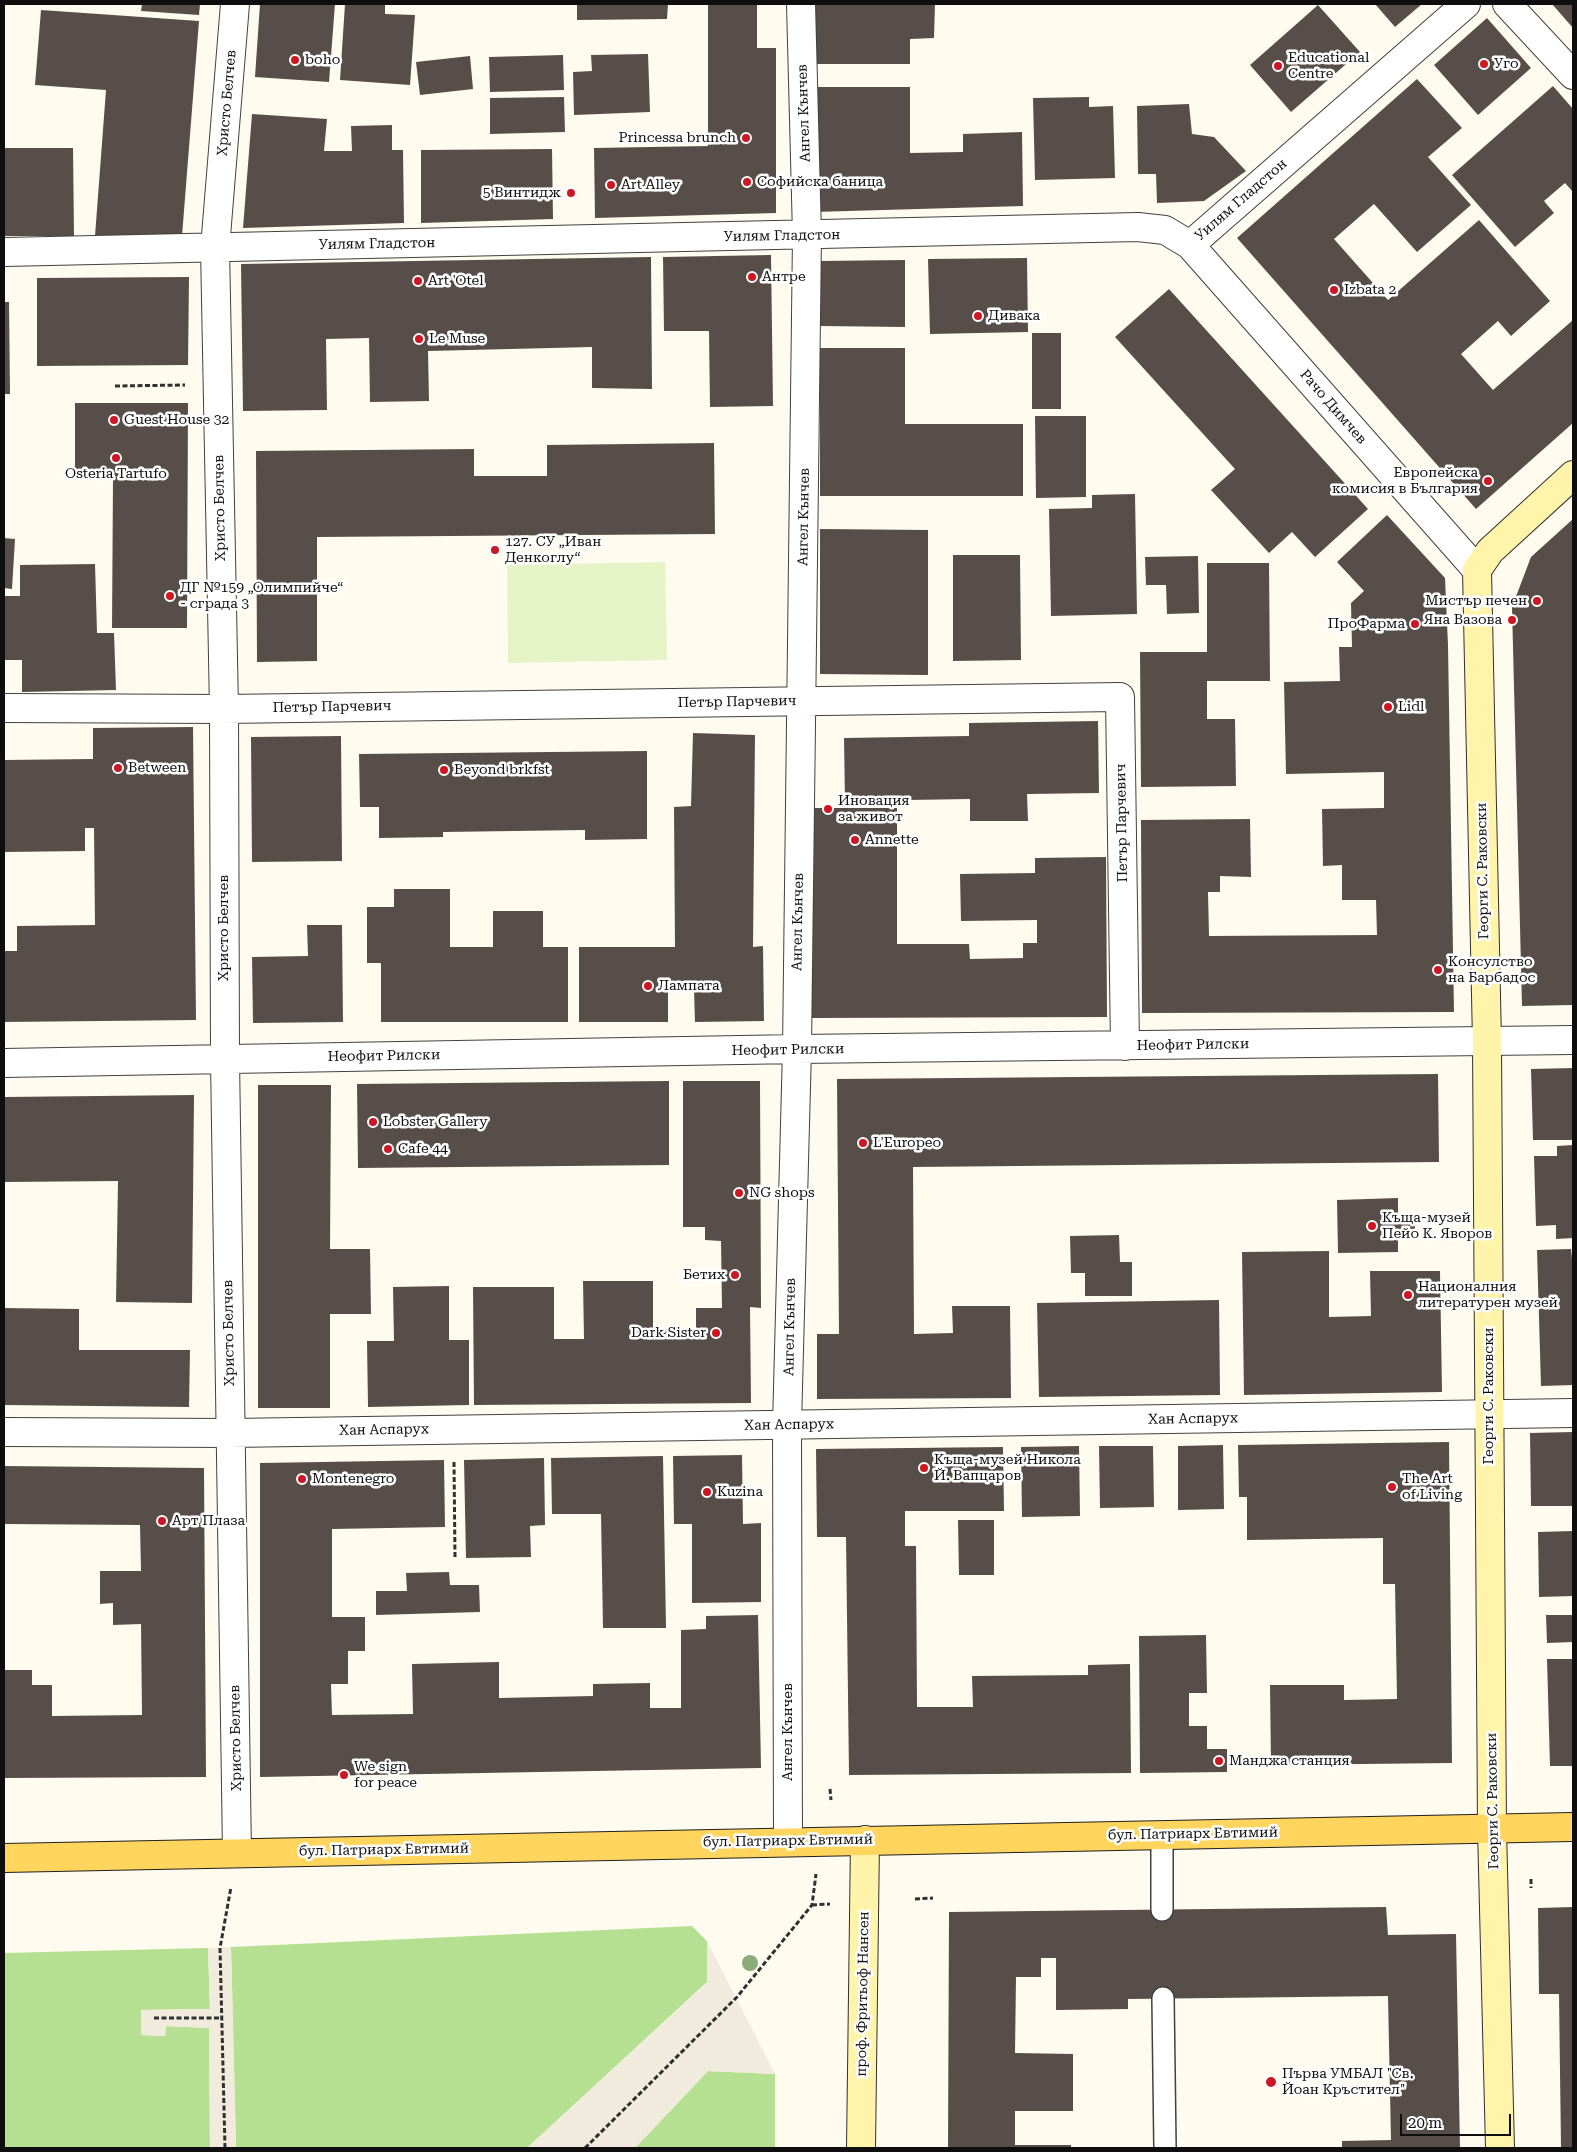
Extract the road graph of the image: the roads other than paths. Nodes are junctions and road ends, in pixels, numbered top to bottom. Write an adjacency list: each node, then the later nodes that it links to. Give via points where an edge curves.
1 (235, 4): 8 (street, Христо Белчев)
2 (800, 4): 6 (street, Ангел Кънчев)
3 (1466, 4): 7 (street, Уилям Гладстон)
4 (1507, 4): 5 (street)
5 (1573, 75)
6 (807, 235): 7 (street, Уилям Гладстон, via 1138,227 1165,230); 8 (street, Уилям Гладстон); 12 (street, Ангел Кънчев)
7 (1190, 245): 11 (street, Рачо Димчев)
8 (215, 248): 9 (street, Уилям Гладстон); 14 (street, Христо Белчев)
9 (4, 252)
10 (1573, 475): 11 (street, via 1490,551)
11 (1477, 570): 16 (street, Георги С. Раковски)
12 (801, 701): 14 (street, Петър Парчевич); 17 (street, Петър Парчевич, via 1120,697); 18 (street, Ангел Кънчев)
13 (4, 708): 14 (street, Петър Парчевич)
14 (224, 709): 19 (street, Христо Белчев)
15 (1573, 1040): 16 (street, Неофит Рилски)
16 (1487, 1042): 17 (street, Неофит Рилски); 22 (street, Георги С. Раковски)
17 (1124, 1046): 18 (street, Неофит Рилски)
18 (797, 1049): 19 (street, Неофит Рилски); 23 (street, Ангел Кънчев)
19 (225, 1059): 20 (street, Неофит Рилски); 25 (street, Христо Белчев)
20 (4, 1063)
21 (1573, 1413): 22 (street, Хан Аспарух)
22 (1490, 1415): 23 (street, Хан Аспарух); 27 (street, Георги С. Раковски)
23 (787, 1425): 25 (street, Хан Аспарух); 30 (street, Ангел Кънчев)
24 (4, 1432): 25 (street, Хан Аспарух)
25 (230, 1433): 31 (street, Христо Белчев)
26 (1573, 1827): 27 (main road, бул. Патриарх Евтимий)
27 (1492, 1828): 28 (main road, бул. Патриарх Евтимий); 37 (street, Георги С. Раковски)
28 (1162, 1835): 29 (main road, бул. Патриарх Евтимий); 33 (lane)
29 (865, 1840): 30 (main road, бул. Патриарх Евтимий); 35 (street, проф. Фритьоф Нансен)
30 (788, 1841): 31 (main road, бул. Патриарх Евтимий)
31 (237, 1853): 32 (main road, бул. Патриарх Евтимий)
32 (4, 1858)
33 (1162, 1910)
34 (1164, 1998): 36 (lane)
35 (861, 2148)
36 (1165, 2148)
37 (1500, 2148)

